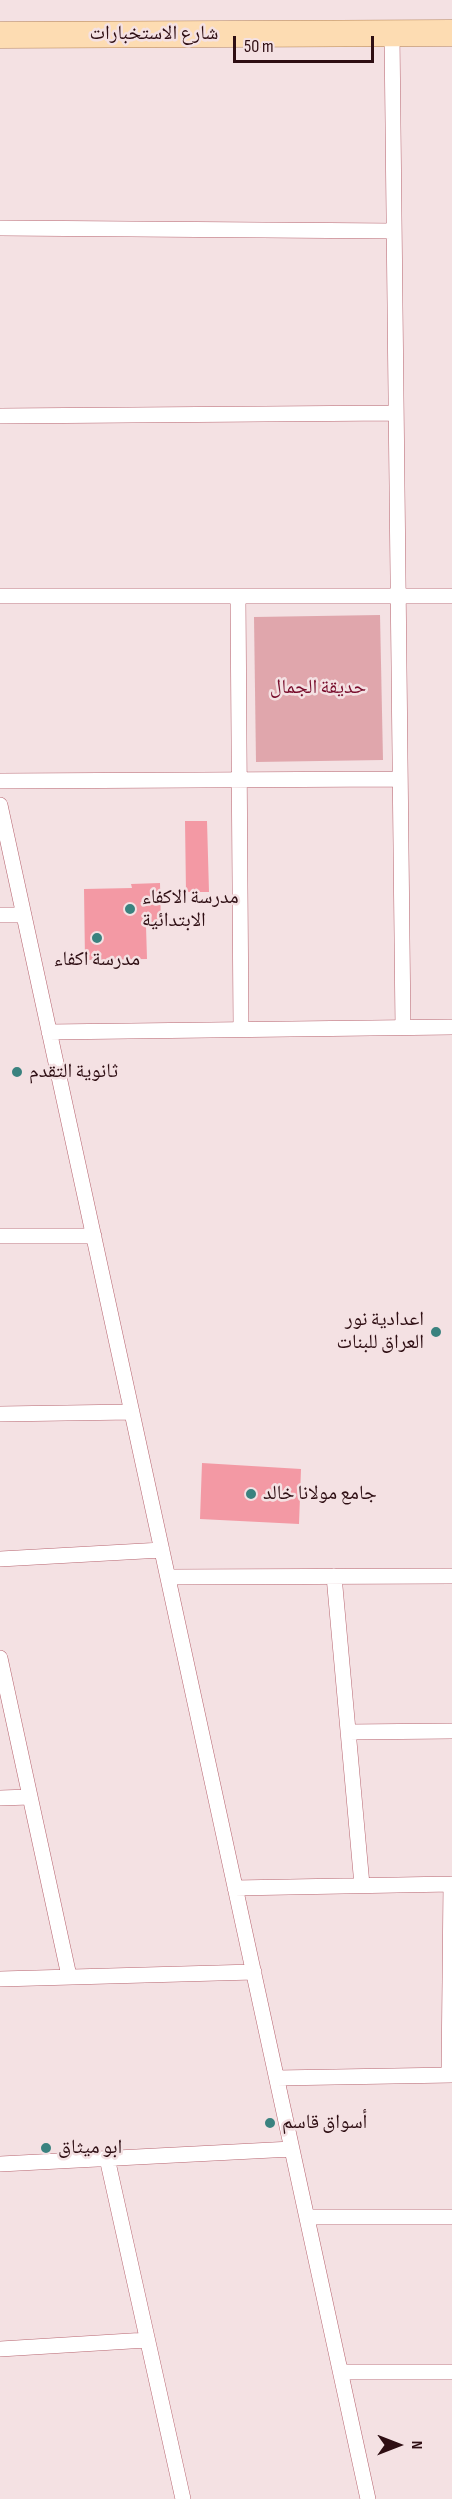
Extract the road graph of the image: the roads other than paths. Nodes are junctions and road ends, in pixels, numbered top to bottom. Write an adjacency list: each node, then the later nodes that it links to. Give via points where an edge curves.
1 (452, 33): 2 (main road, شارع الاستخبارات)
2 (392, 34): 3 (main road, شارع الاستخبارات); 5 (street)
3 (0, 35)
4 (0, 228): 5 (street)
5 (394, 231): 6 (street)
6 (396, 413): 7 (street); 11 (street)
7 (0, 417)
8 (0, 596): 9 (street)
9 (238, 596): 11 (street); 13 (street)
10 (452, 596): 11 (street)
11 (399, 597): 12 (street)
12 (400, 779): 13 (street); 18 (street)
13 (239, 780): 14 (street); 20 (street)
14 (0, 781)
15 (0, 805): 17 (street)
16 (0, 915): 17 (street)
17 (24, 915): 21 (street)
18 (403, 1027): 19 (street); 20 (street)
19 (452, 1027)
20 (241, 1029): 21 (street)
21 (49, 1032): 23 (street)
22 (0, 1236): 23 (street)
23 (94, 1236): 24 (street)
24 (132, 1412): 25 (street); 26 (street)
25 (0, 1414)
26 (162, 1550): 27 (street); 30 (street)
27 (0, 1559)
28 (334, 1576): 29 (street); 30 (street); 33 (street)
29 (452, 1576)
30 (168, 1577): 38 (street)
31 (0, 1658): 34 (street)
32 (452, 1731): 33 (street)
33 (348, 1732): 37 (street)
34 (30, 1797): 35 (street); 40 (street)
35 (0, 1798)
36 (451, 1884): 37 (street); 42 (street)
37 (362, 1885): 38 (street)
38 (236, 1888): 39 (street)
39 (254, 1972): 40 (street); 43 (street)
40 (69, 1976): 41 (street)
41 (0, 1979)
42 (450, 2075): 43 (street)
43 (277, 2078): 44 (street)
44 (292, 2149): 45 (street); 47 (street)
45 (107, 2158): 46 (street); 49 (street)
46 (0, 2164)
47 (307, 2217): 48 (street); 51 (street)
48 (452, 2217)
49 (147, 2340): 50 (street); 53 (street)
50 (0, 2349)
51 (341, 2372): 52 (street); 54 (street)
52 (452, 2372)
53 (183, 2499)
54 (368, 2499)

